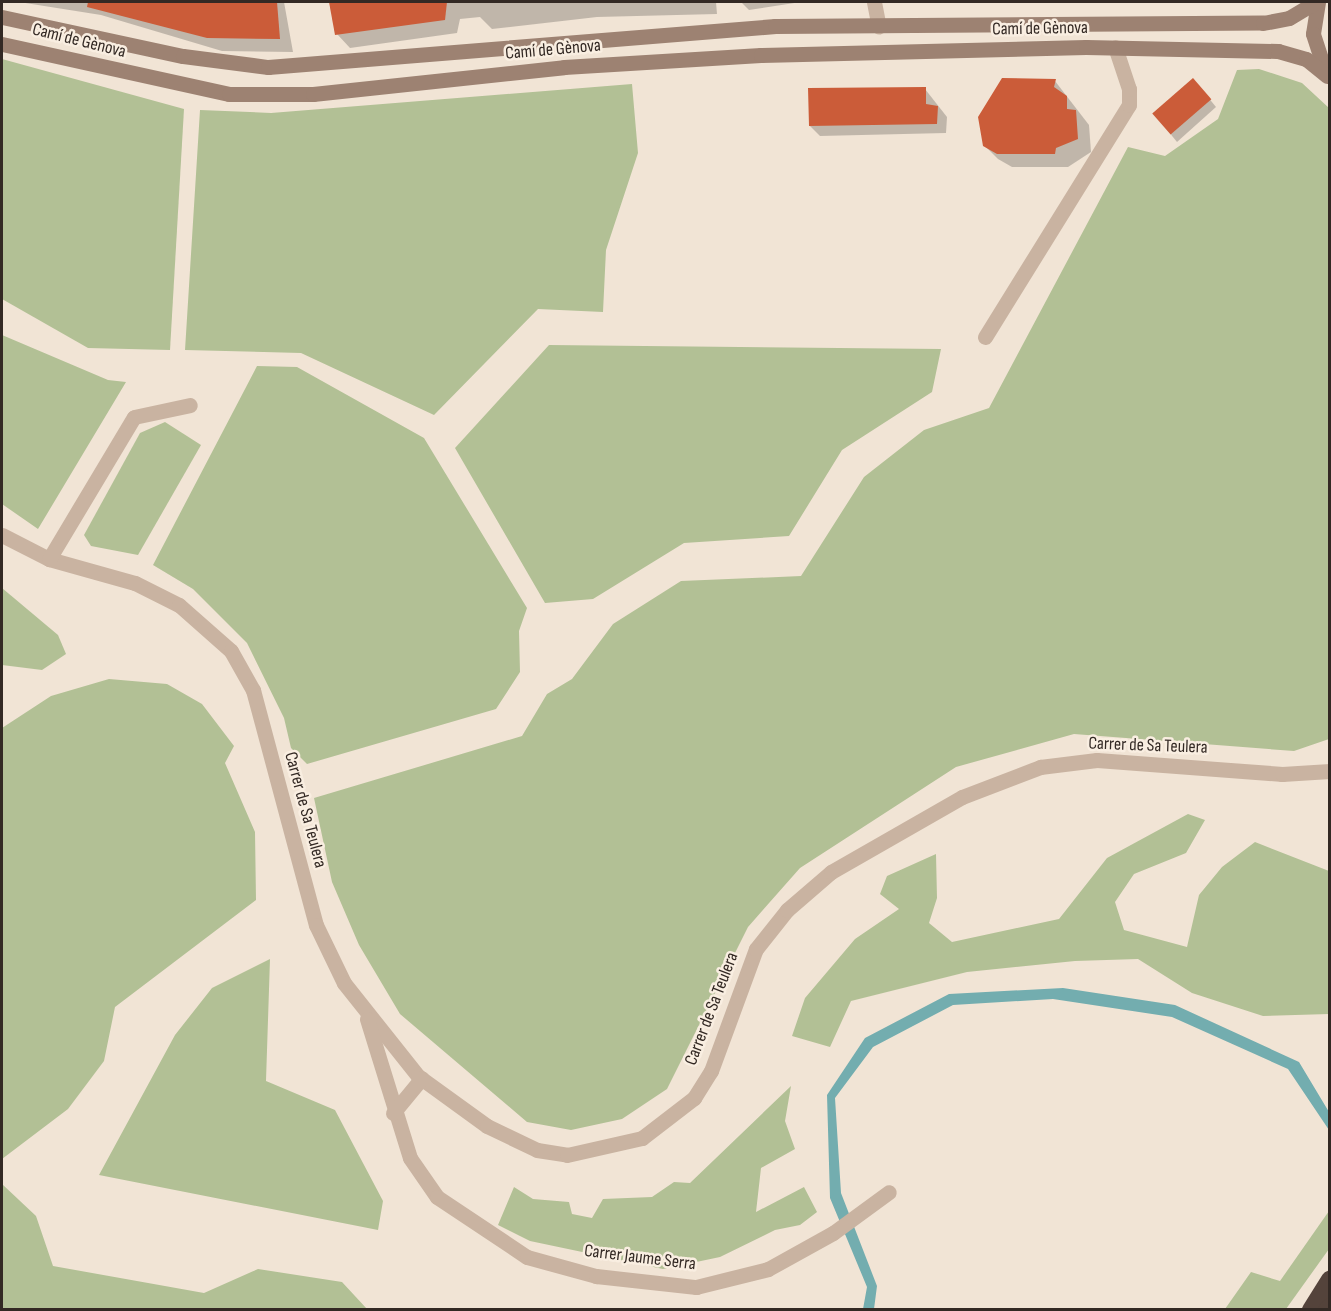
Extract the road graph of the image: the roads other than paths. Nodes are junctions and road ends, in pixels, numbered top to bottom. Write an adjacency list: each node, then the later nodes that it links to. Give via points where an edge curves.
1 (874, 2): 4 (street)
2 (1317, 2): 4 (street, Camí de Gènova, via 1288,18 1263,23); 7 (street, via 1313,34)
3 (2, 17): 4 (street, Camí de Gènova, via 183,57 268,67 775,26)
4 (879, 27)
5 (2, 44): 6 (street, Camí de Gènova, via 229,94 313,94 564,67 761,55)
6 (1115, 47): 7 (street, Camí de Gènova, via 1288,52); 8 (street, via 1130,89 1129,105)
7 (1328, 78)
8 (985, 338)
9 (190, 405): 11 (street, via 134,417)
10 (2, 535): 11 (street, Carrer de Sa Teulera)
11 (50, 559): 13 (street, Carrer de Sa Teulera, via 135,583 179,605 231,651 253,690 316,925)
12 (1329, 771): 14 (street, Carrer de Sa Teulera, via 1282,774 1097,760 1040,767 962,797 831,872 787,910 752,960 711,1071 694,1098 642,1138 567,1155 537,1150 487,1126)
13 (365, 1013): 14 (street, Carrer de Sa Teulera); 15 (street, Carrer Jaume Serra)
14 (422, 1078): 15 (street)
15 (393, 1113): 16 (street, Carrer Jaume Serra, via 410,1158 436,1197 527,1257 596,1276 696,1287 768,1269 833,1233)
16 (889, 1192)
17 (1329, 1279): 18 (highway)
18 (1311, 1310)

